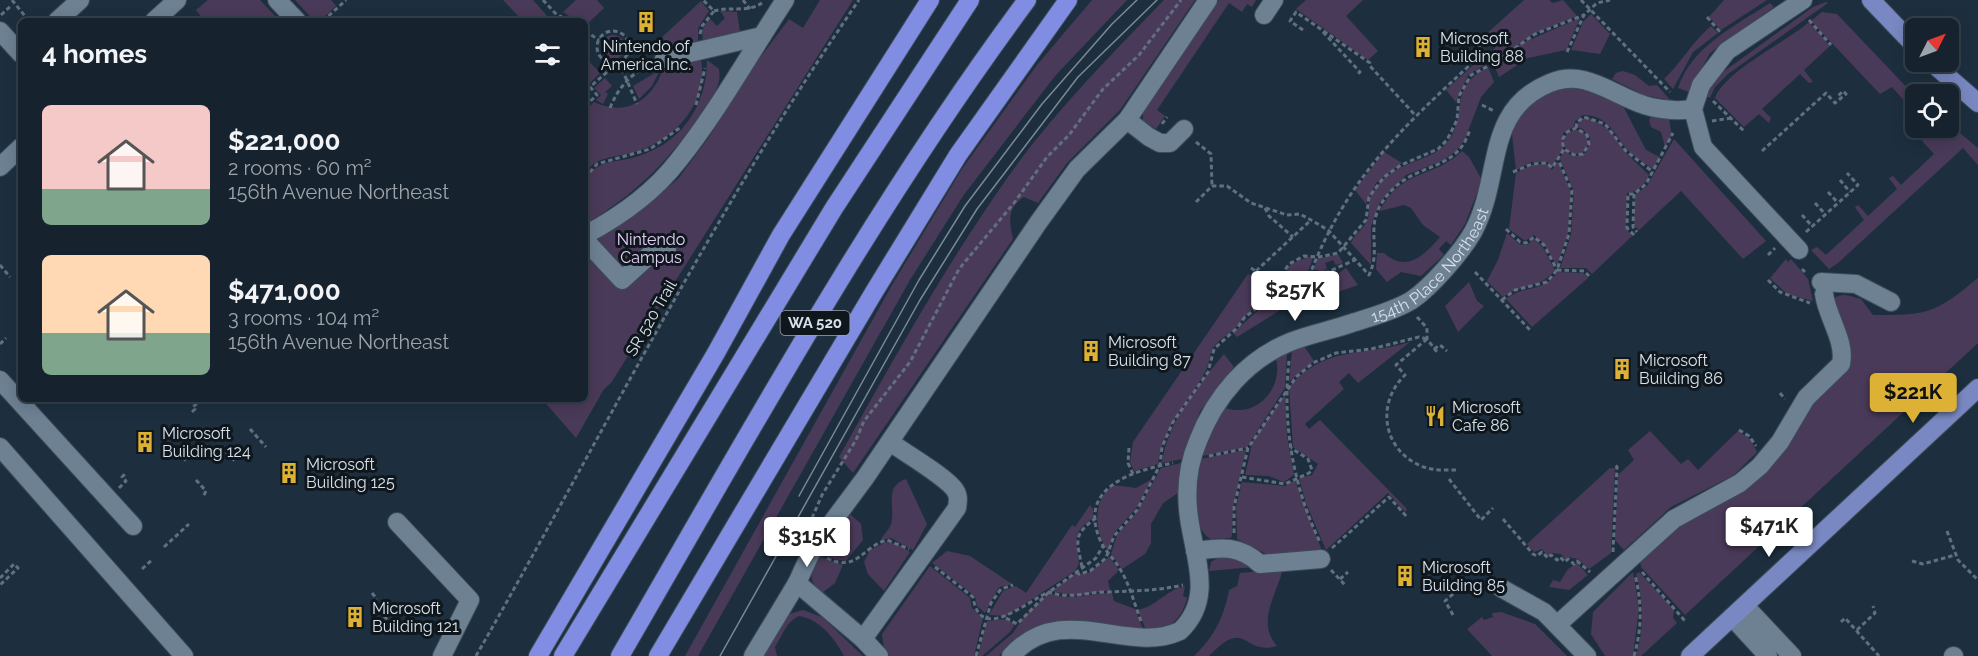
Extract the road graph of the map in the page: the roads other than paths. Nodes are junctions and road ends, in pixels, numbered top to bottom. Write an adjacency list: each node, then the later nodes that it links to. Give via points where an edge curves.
1 (80, 0): 12 (street)
2 (177, 0): 13 (street)
3 (277, 0): 14 (street)
4 (785, 0): 16 (street)
5 (930, 0): 40 (highway, via 781,235)
6 (970, 0): 52 (highway, WA 520, via 834,208)
7 (1027, 0): 53 (highway, WA 520, via 982,60 865,237)
8 (1068, 0): 54 (highway, via 958,155)
9 (1208, 0): 23 (street)
10 (1871, 0): 17 (main road)
11 (1795, 3): 22 (street, via 1727,51 1701,85)
12 (60, 18)
13 (157, 18)
14 (294, 18)
15 (0, 31): 18 (street)
16 (762, 36): 19 (street); 27 (street, via 678,161 643,196)
17 (1905, 36)
18 (18, 51)
19 (664, 60)
20 (1942, 72): 21 (main road)
21 (1978, 103)
22 (1693, 110): 30 (street, via 1702,147); 41 (street, 154th Place Northeast, via 1650,107 1592,81 1565,78 1519,101 1504,121 1487,195 1472,233 1441,271 1412,299 1381,314 1291,342 1263,356 1213,406 1196,443 1188,482)
23 (1127, 120): 24 (street, via 1160,143 1170,143); 36 (street, via 1077,169)
24 (1184, 129)
25 (18, 150): 26 (street)
26 (0, 167)
27 (588, 233)
28 (588, 243): 29 (street, via 622,280 655,250)
29 (667, 249)
30 (1798, 250)
31 (1891, 302): 46 (street, via 1856,284 1820,293 1840,341 1841,364 1806,398 1780,442 1760,466 1734,487 1698,503 1621,553)
32 (0, 380): 34 (street)
33 (1978, 388): 45 (main road)
34 (18, 400)
35 (20, 402): 39 (street)
36 (890, 442): 43 (street, via 813,548); 47 (street, via 945,481 959,499 957,508)
37 (0, 447): 48 (street)
38 (397, 522): 49 (street, via 470,600)
39 (133, 526)
40 (601, 549): 50 (highway); 51 (highway)
41 (1195, 551): 42 (street, via 1236,548 1260,564); 57 (street, 154th Place Northeast, via 1201,584 1196,606 1186,624 1164,643 1128,649 1055,633 1033,639)
42 (1324, 554)
43 (797, 583): 47 (street); 55 (street)
44 (1500, 588): 46 (street)
45 (1738, 611): 59 (main road); 60 (street); 61 (street)
46 (1558, 624): 58 (street)
47 (863, 639): 56 (street)
48 (184, 656)
49 (442, 656)
50 (525, 656)
51 (538, 656)
52 (563, 656)
53 (620, 656)
54 (660, 656)
55 (753, 656)
56 (879, 656)
57 (1011, 656)
58 (1587, 656)
59 (1690, 656)
60 (1768, 656)
61 (1792, 656)

